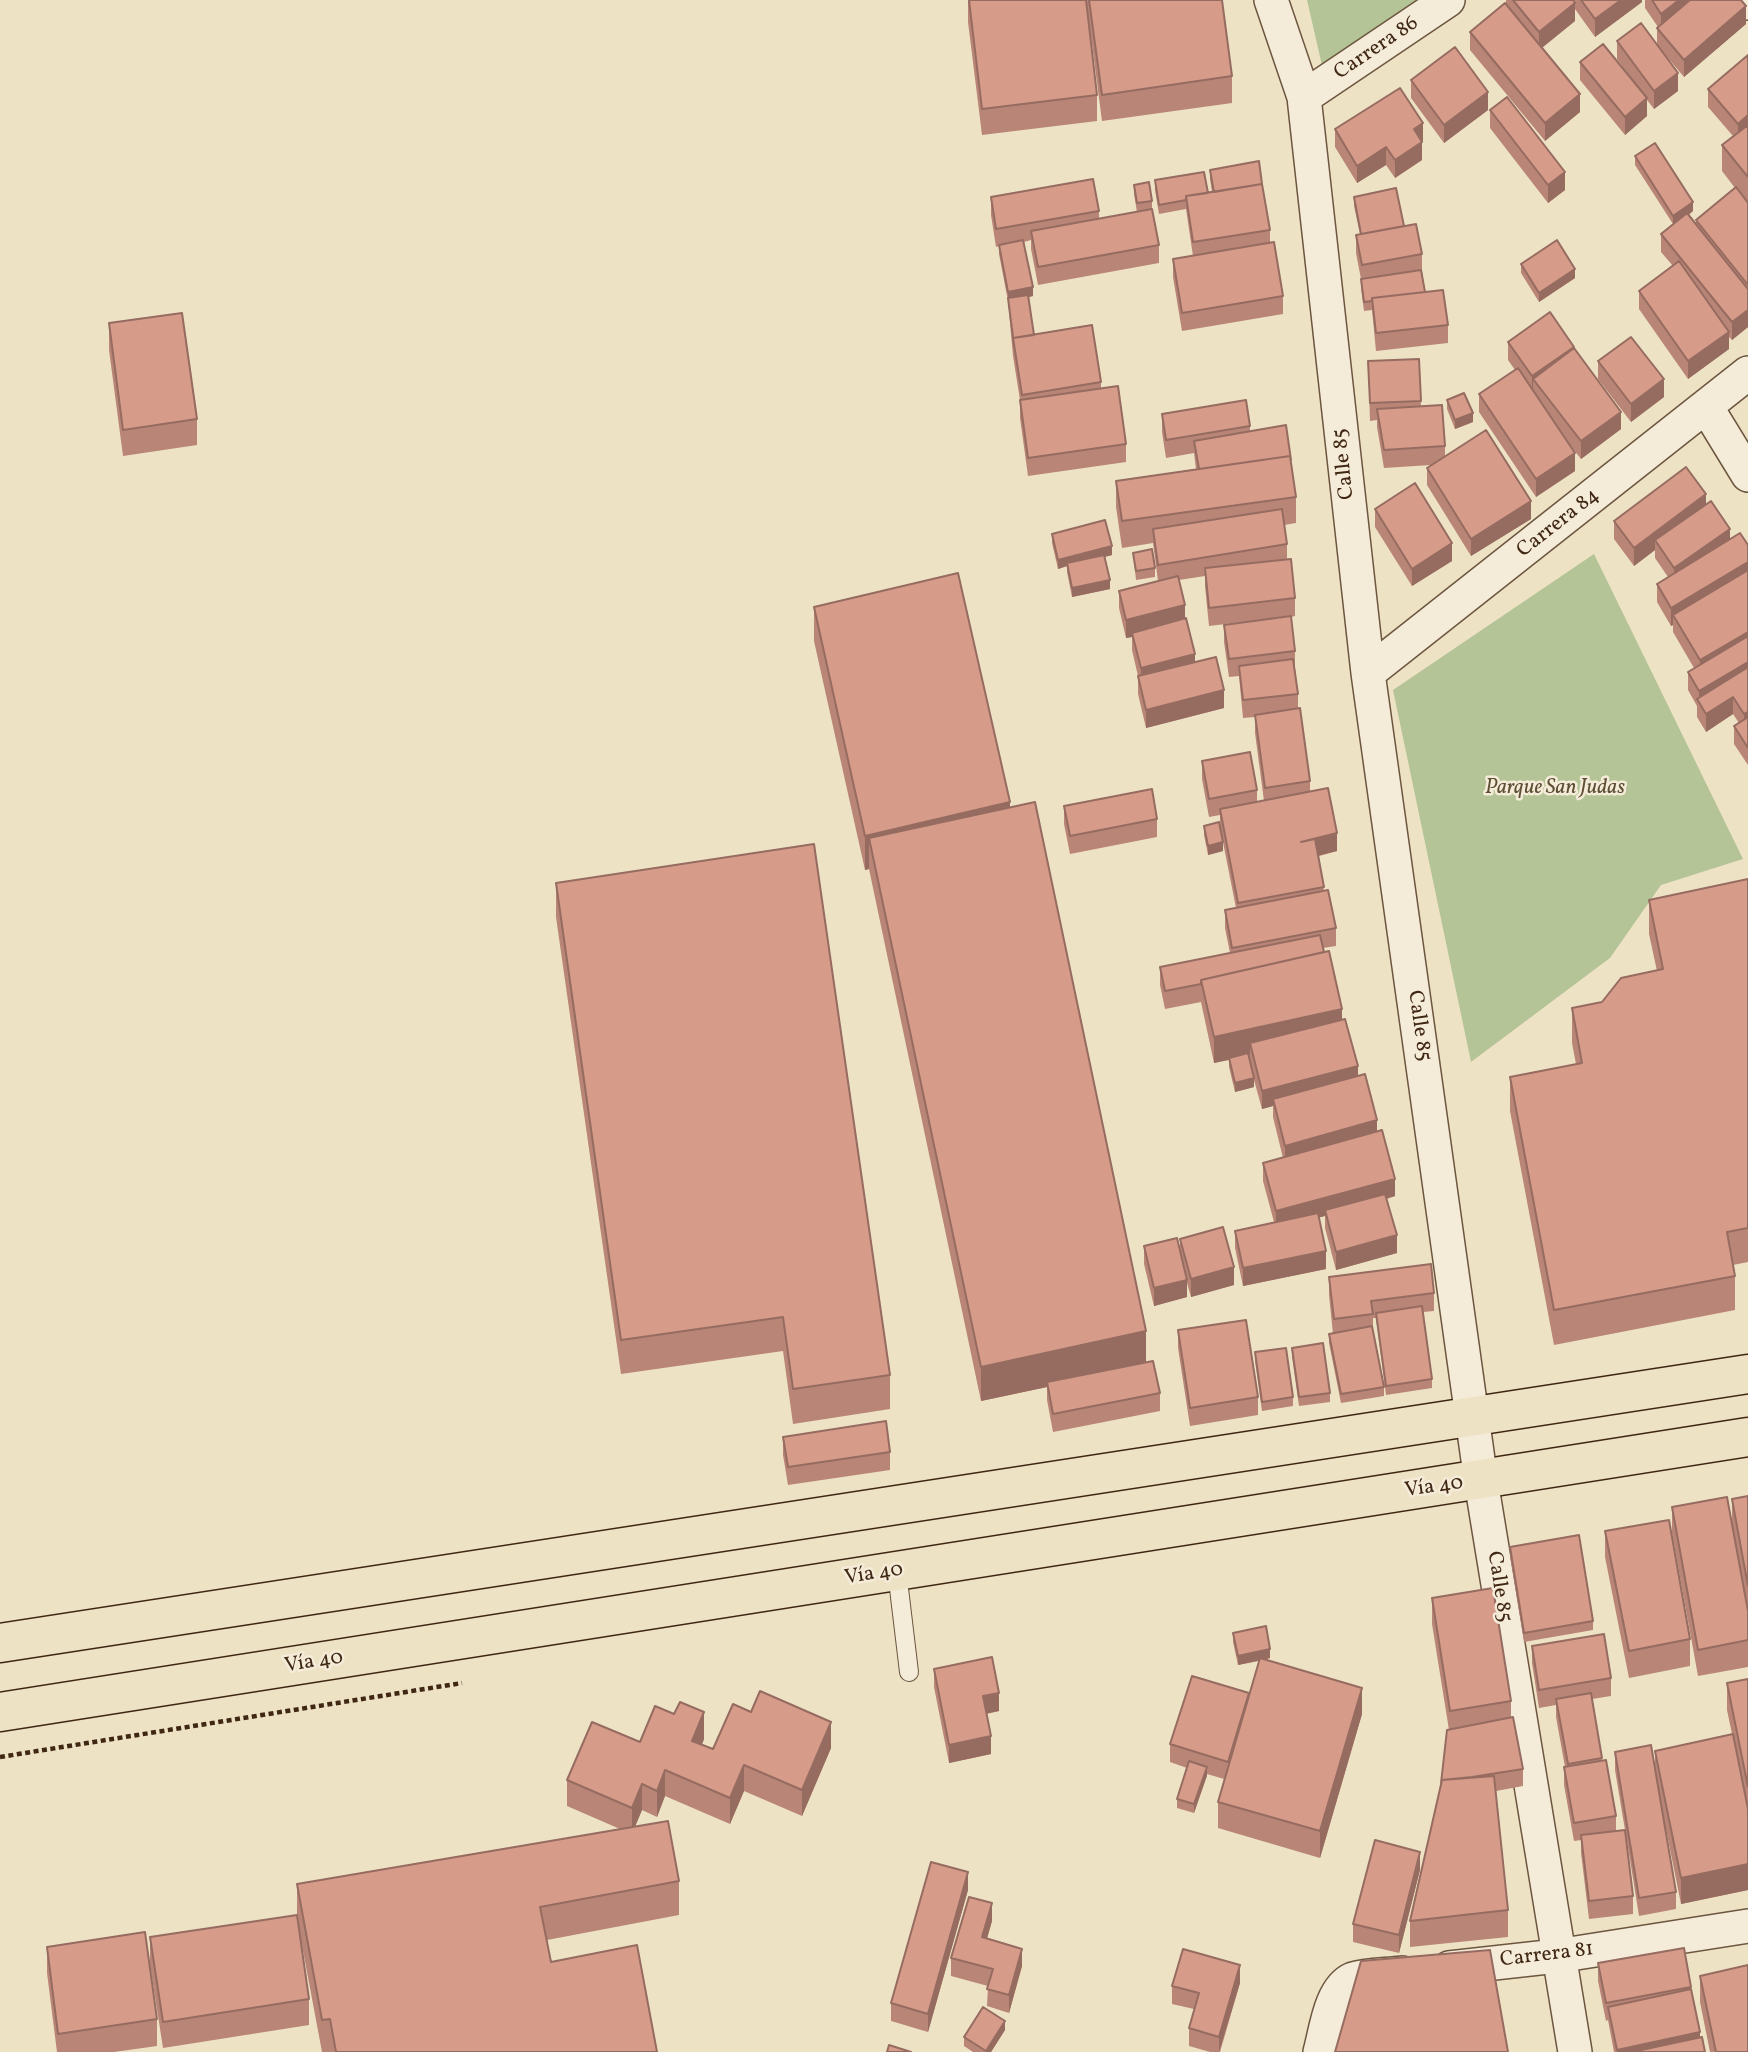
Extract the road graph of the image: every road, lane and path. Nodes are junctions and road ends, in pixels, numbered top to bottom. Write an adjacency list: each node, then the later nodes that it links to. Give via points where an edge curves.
1 (1271, 0): 3 (street, Calle 85)
2 (1448, 0): 3 (street, Carrera 86)
3 (1304, 97): 7 (street, Calle 85)
4 (1748, 373): 5 (street, Carrera 84)
5 (1707, 408): 6 (street); 7 (street, Carrera 84)
6 (1748, 475)
7 (1368, 673): 9 (street, Calle 85)
8 (1748, 1374): 9 (highway)
9 (1474, 1415): 11 (street, Calle 85); 13 (highway)
10 (1748, 1437): 11 (highway, Vía 40)
11 (1481, 1481): 12 (highway, Vía 40); 17 (street, Calle 85)
12 (897, 1572): 14 (lane); 15 (highway, Vía 40)
13 (0, 1643)
14 (909, 1672)
15 (0, 1713)
16 (1748, 1926): 17 (street, Carrera 81)
17 (1557, 1956): 18 (street, Carrera 81, via 1355,1978 1333,2006); 19 (street, Calle 85)
18 (1320, 2052)
19 (1575, 2052)

